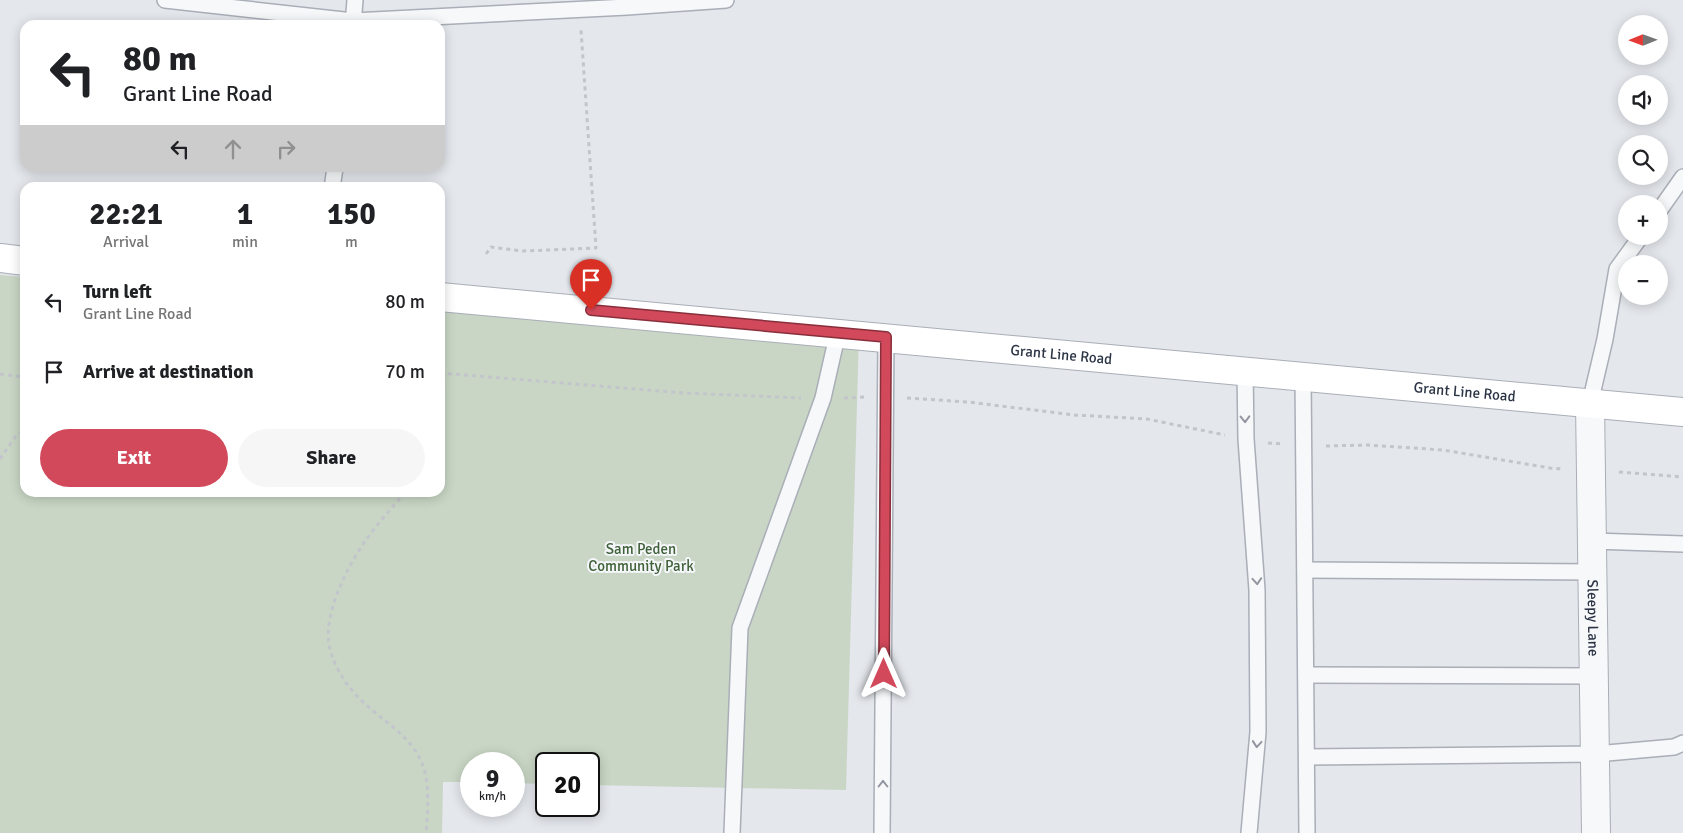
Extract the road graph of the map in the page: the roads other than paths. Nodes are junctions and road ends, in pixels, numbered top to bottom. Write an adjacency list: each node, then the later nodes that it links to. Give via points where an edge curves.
1 (165, 0): 4 (lane)
2 (355, 0): 5 (lane)
3 (726, 0): 6 (lane)
4 (328, 20)
5 (353, 20)
6 (405, 20)
7 (1683, 177): 8 (lane)
8 (1668, 198)
9 (1634, 245): 17 (lane, via 1617,269)
10 (0, 258): 11 (main road)
11 (20, 260)
12 (445, 297): 13 (main road, Grant Line Road)
13 (838, 332): 14 (main road, Grant Line Road); 28 (lane, via 823,398 740,628)
14 (886, 337): 15 (main road, Grant Line Road); 29 (lane, one-way to 14)
15 (1245, 370): 16 (main road, Grant Line Road); 30 (lane, one-way to 30, via 1246,440 1258,599 1258,732)
16 (1303, 376): 17 (main road, Grant Line Road); 21 (lane)
17 (1590, 402): 18 (main road, Grant Line Road); 19 (street, Sleepy Lane)
18 (1683, 412)
19 (1593, 541): 20 (lane); 22 (street, Sleepy Lane)
20 (1683, 544)
21 (1304, 570): 22 (lane); 23 (lane)
22 (1593, 572): 24 (street, Sleepy Lane)
23 (1306, 675): 24 (lane); 27 (lane)
24 (1593, 676): 26 (street, Sleepy Lane)
25 (1683, 743): 26 (lane, via 1674,747)
26 (1596, 754): 27 (lane); 32 (street, Sleepy Lane)
27 (1307, 757): 31 (lane)
28 (732, 833)
29 (882, 833)
30 (1249, 833)
31 (1307, 833)
32 (1596, 833)

